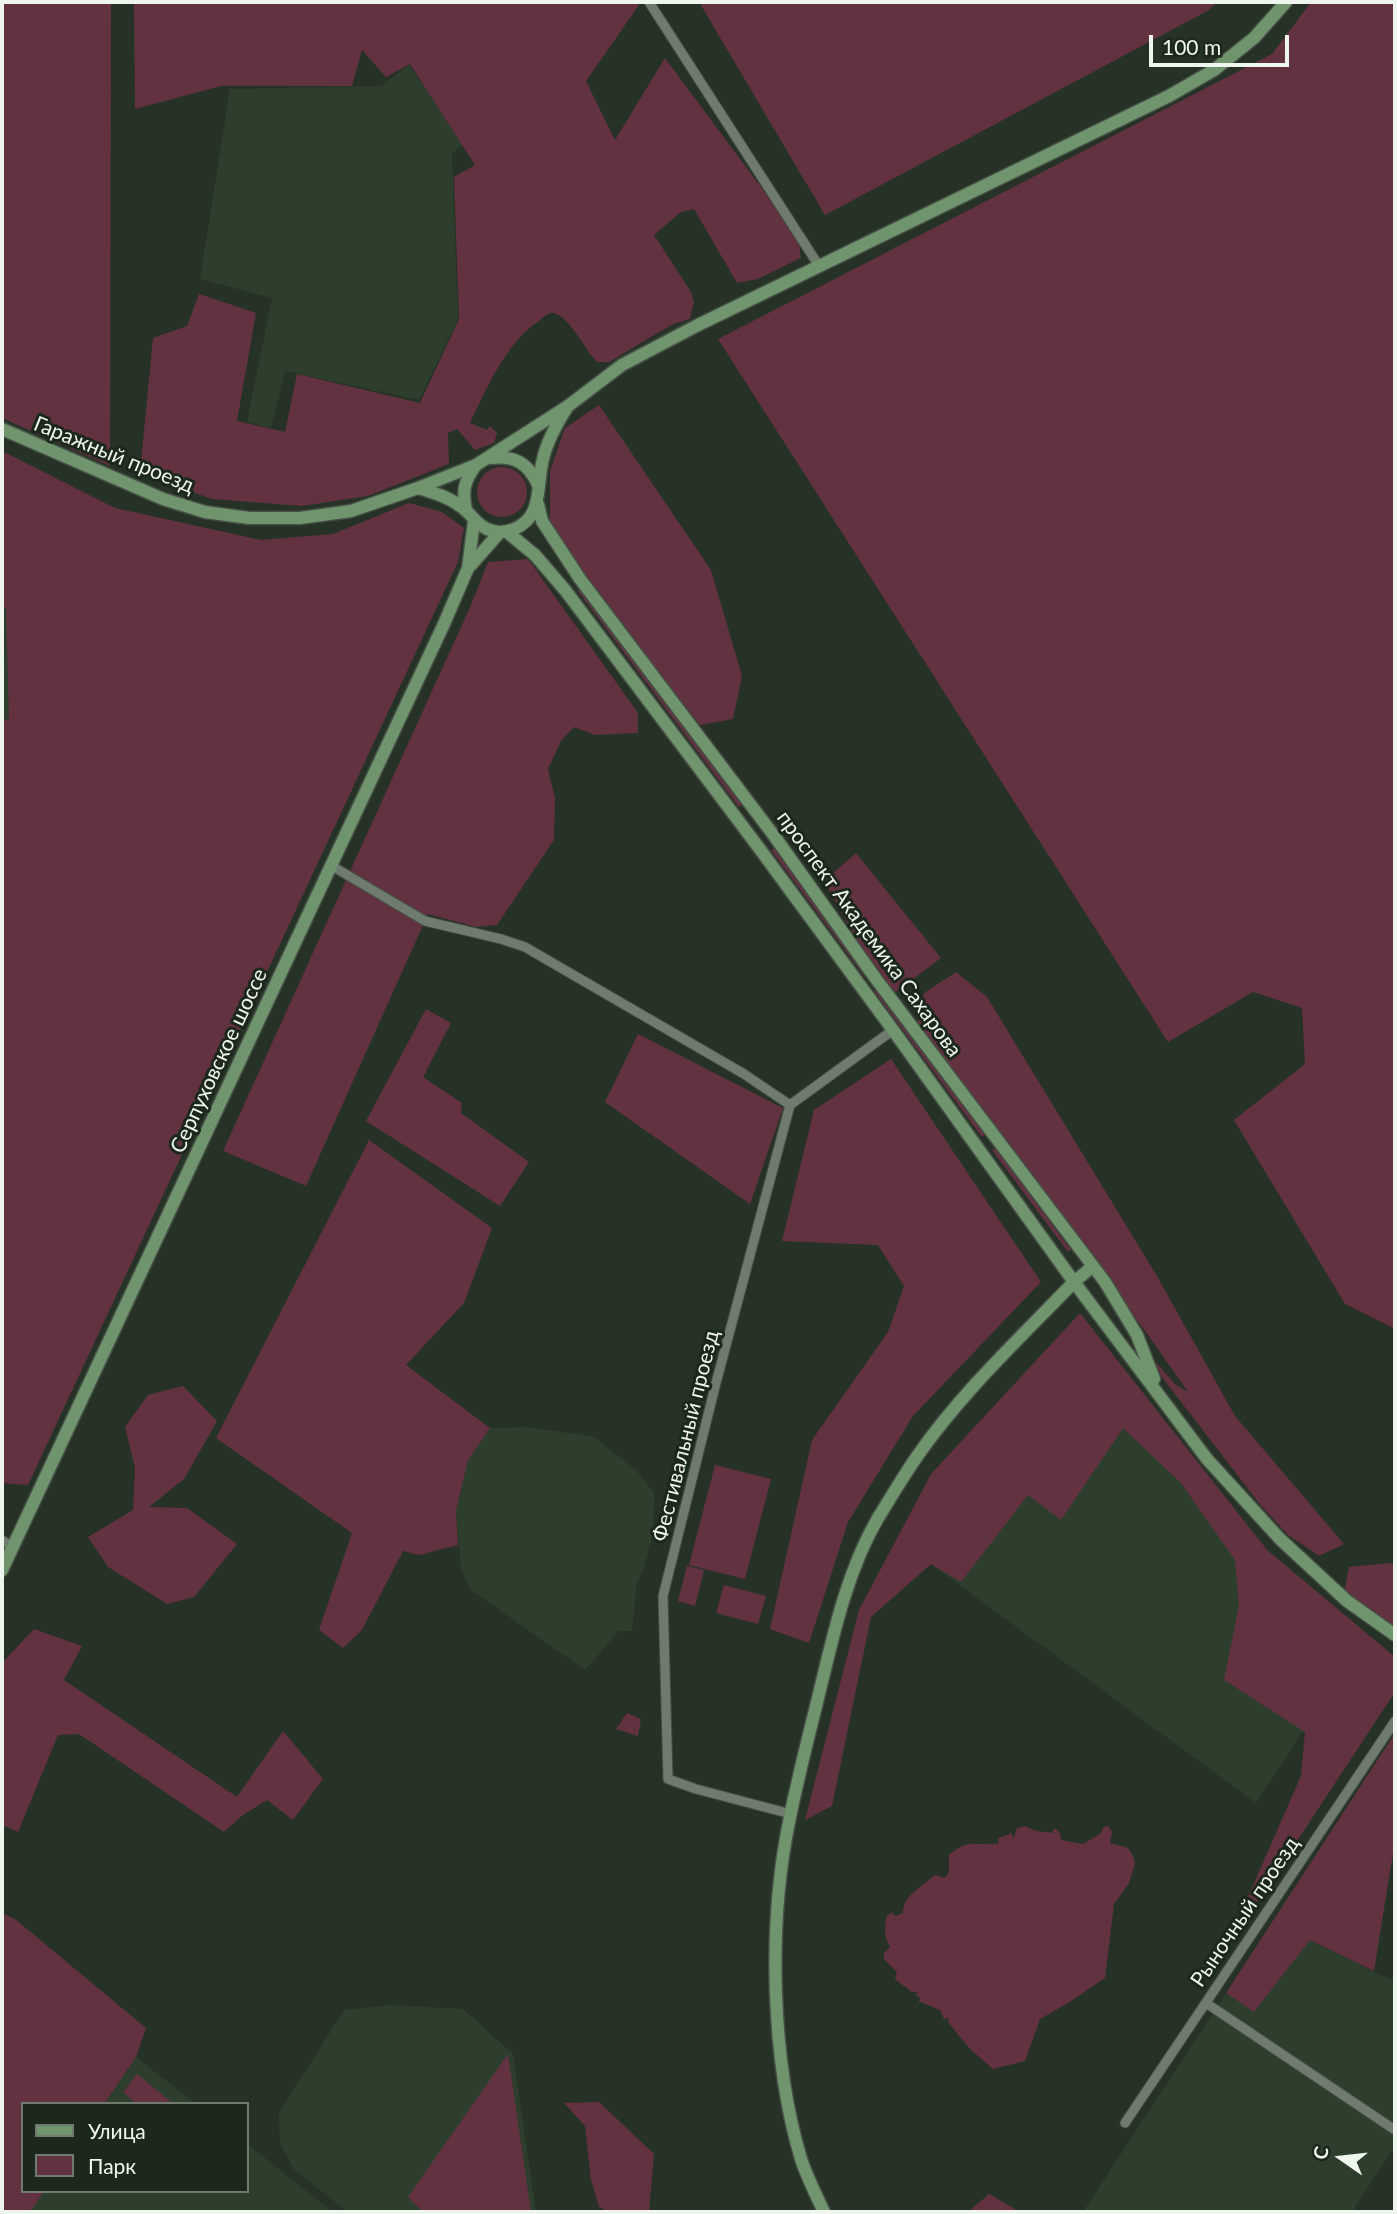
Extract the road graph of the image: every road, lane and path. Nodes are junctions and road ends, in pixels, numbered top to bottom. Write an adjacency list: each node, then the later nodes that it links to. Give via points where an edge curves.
1 (649, 2): 3 (street)
2 (1286, 2): 3 (street, via 1254,38 1214,70 1169,96)
3 (819, 266): 4 (street, via 622,365)
4 (568, 406): 6 (street); 8 (street, via 550,438)
5 (2, 429): 9 (street, Гаражный проезд, via 163,499 205,512 300,518 351,511)
6 (488, 458): 7 (street); 8 (street, via 505,456 523,463)
7 (476, 465): 9 (street, Гаражный проезд); 11 (street, via 466,478)
8 (538, 485): 10 (street)
9 (418, 488): 11 (street, via 445,496)
10 (538, 504): 13 (street, via 522,526); 15 (street, проспект Академика Сахарова, via 542,521)
11 (466, 510): 12 (street)
12 (474, 521): 13 (street); 14 (street)
13 (503, 532): 14 (street); 16 (street, проспект Академика Сахарова, via 535,555)
14 (468, 568): 19 (street, Серпуховское шоссе)
15 (580, 579): 16 (street); 17 (street, проспект Академика Сахарова)
16 (565, 590): 18 (street, проспект Академика Сахарова)
17 (775, 837): 18 (street); 20 (street, проспект Академика Сахарова)
18 (759, 848): 21 (street, проспект Академика Сахарова)
19 (332, 866): 23 (street, via 425,921 525,947); 29 (street, Серпуховское шоссе)
20 (876, 979): 21 (street); 24 (street, проспект Академика Сахарова)
21 (863, 991): 22 (street, проспект Академика Сахарова)
22 (893, 1030): 23 (street); 25 (street, проспект Академика Сахарова)
23 (790, 1105): 33 (street, Фестивальный проезд, via 663,1596 668,1779)
24 (996, 1139): 25 (street); 26 (street, проспект Академика Сахарова)
25 (980, 1150): 27 (street, проспект Академика Сахарова)
26 (1093, 1266): 27 (street); 28 (street, проспект Академика Сахарова, via 1138,1335)
27 (1074, 1282): 28 (street, проспект Академика Сахарова); 33 (street, via 958,1404 877,1519 857,1558 833,1636)
28 (1159, 1392): 31 (street, проспект Академика Сахарова, via 1207,1459 1280,1539 1347,1601)
29 (7, 1544): 30 (street, Серпуховское шоссе)
30 (2, 1570)
31 (1395, 1635)
32 (1395, 1721): 34 (street, Рыночный проезд)
33 (791, 1814): 37 (street, via 778,1914 781,2043 794,2131)
34 (1206, 2003): 35 (street, Рыночный проезд); 36 (street)
35 (1125, 2123)
36 (1395, 2130)
37 (824, 2212)

